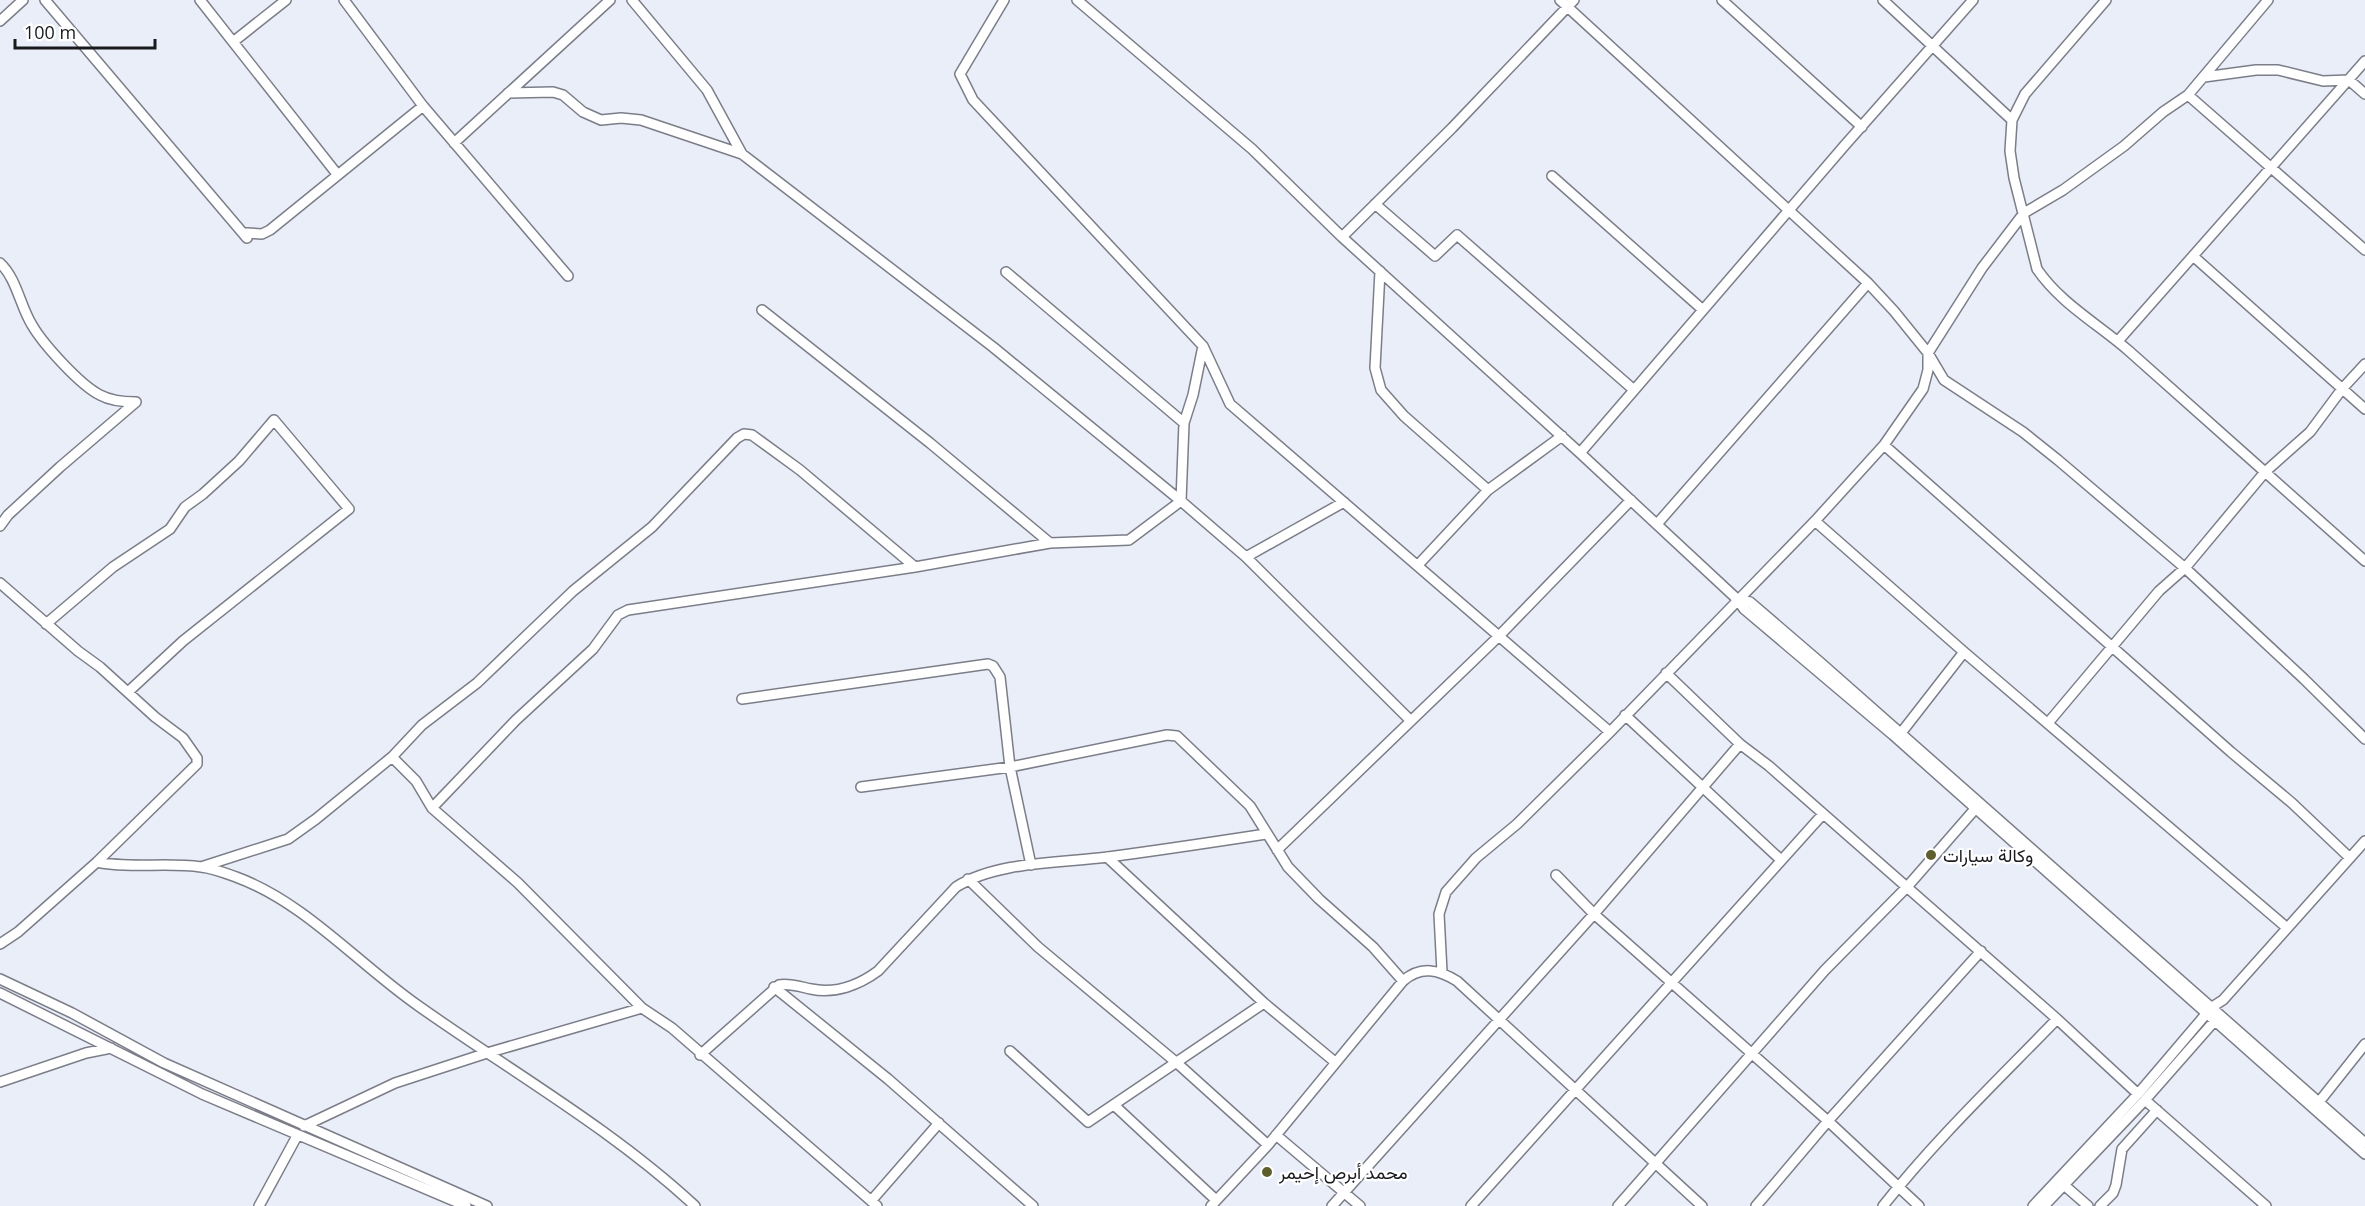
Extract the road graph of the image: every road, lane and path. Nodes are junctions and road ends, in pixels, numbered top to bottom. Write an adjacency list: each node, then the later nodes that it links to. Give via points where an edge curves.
1 (22, 0): 16 (street)
2 (45, 0): 31 (street, via 248,238 247,233 270,230)
3 (200, 0): 17 (street)
4 (286, 0): 17 (street)
5 (345, 0): 25 (street)
6 (610, 0): 22 (street)
7 (632, 0): 29 (street, via 707,90)
8 (1004, 0): 47 (street, via 960,74 973,100)
9 (1077, 0): 36 (street, via 1252,149)
10 (1722, 0): 27 (street)
11 (1882, 0): 18 (street)
12 (1973, 0): 18 (street)
13 (2106, 0): 26 (street, via 2025,94)
14 (2268, 0): 20 (street)
15 (1567, 2): 33 (street, via 1452,128); 34 (street)
16 (0, 21)
17 (233, 42): 31 (street)
18 (1933, 45): 26 (street); 27 (street)
19 (2365, 61): 21 (street)
20 (2204, 77): 21 (street, via 2278,70 2323,81); 24 (street)
21 (2349, 80): 23 (street); 30 (street)
22 (508, 93): 28 (street); 29 (street, via 553,92 601,120 641,120)
23 (2365, 94)
24 (2188, 95): 30 (street); 35 (street, via 2080,177)
25 (423, 106): 28 (street); 31 (street)
26 (2012, 120): 35 (street, via 2010,151)
27 (1862, 127): 34 (street)
28 (454, 143): 42 (street)
29 (742, 154): 60 (street, via 993,347)
30 (2272, 168): 37 (street); 38 (street)
31 (337, 174)
32 (1552, 176): 45 (street)
33 (1375, 204): 36 (street); 51 (street, via 1435,256 1457,235)
34 (1788, 212): 43 (street); 45 (street)
35 (2024, 213): 46 (street, via 2032,255 2045,281); 48 (street, via 1982,268)
36 (1342, 237): 41 (street)
37 (2365, 250)
38 (2193, 256): 46 (street); 50 (street)
39 (0, 263): 64 (street, via 17,290 31,325 71,371 100,395 136,402 60,467)
40 (1006, 272): 53 (street)
41 (1380, 272): 54 (street); 58 (street, via 1375,368 1381,390 1404,416)
42 (568, 276)
43 (1868, 283): 48 (street); 63 (street)
44 (762, 310): 65 (street)
45 (1703, 310): 51 (street)
46 (2118, 341): 57 (street)
47 (1203, 346): 53 (street); 61 (street, via 1230,404)
48 (1928, 353): 55 (street, via 1923,389); 70 (street, via 1944,380 2023,432)
49 (2365, 364): 50 (street)
50 (2342, 389): 52 (street); 57 (street, via 2310,432)
51 (1634, 390): 56 (street)
52 (2365, 409)
53 (1184, 423): 60 (street)
54 (1562, 436): 56 (street); 58 (street)
55 (1884, 445): 62 (street); 75 (street)
56 (1580, 453): 59 (street)
57 (2265, 472): 67 (street); 70 (street)
58 (1488, 490): 68 (street)
59 (1631, 500): 63 (street); 74 (street)
60 (1181, 501): 65 (street, via 1129,540); 66 (street)
61 (1344, 502): 66 (street); 68 (street)
62 (1815, 521): 72 (street); 76 (street)
63 (1657, 524): 72 (street)
64 (0, 526)
65 (1050, 543): 69 (street)
66 (1246, 557): 81 (street)
67 (2365, 561)
68 (1418, 565): 74 (street)
69 (915, 567): 87 (street, via 800,470 752,435 744,434 652,527 573,591 477,683 422,725); 91 (street, via 628,610 618,615 593,649 516,720)
70 (2185, 568): 75 (street, via 2159,591); 85 (street)
71 (0, 583): 73 (street)
72 (1737, 599): 77 (street); 84 (street, via 1750,602); 92 (street)
73 (46, 624): 78 (street); 78 (street, via 113,567 170,528 273,420 350,509 183,641)
74 (1498, 637): 81 (street); 83 (street)
75 (2111, 647): 82 (street); 98 (street)
76 (1964, 652): 82 (street); 84 (street)
77 (1666, 673): 80 (street); 86 (street)
78 (128, 692): 100 (street, via 183,738 197,764)
79 (742, 699): 88 (street, via 987,664 993,666 999,677)
80 (1625, 715): 83 (street); 90 (street)
81 (1411, 721): 96 (street)
82 (2048, 723): 107 (street)
83 (1610, 732): 110 (street, via 1517,824 1476,858 1446,892 1439,914)
84 (1901, 733): 119 (street)
85 (2365, 739)
86 (1740, 744): 90 (street); 93 (street)
87 (392, 757): 91 (street, via 416,781); 102 (street, via 288,839)
88 (1010, 767): 89 (street); 94 (street, via 1177,736 1250,806); 101 (street)
89 (861, 787)
90 (1704, 788): 99 (street); 106 (street)
91 (432, 808): 118 (street, via 518,883)
92 (1975, 809): 105 (street); 119 (street)
93 (1823, 814): 99 (street); 105 (street)
94 (1266, 834): 96 (street); 97 (street)
95 (2365, 841): 98 (street)
96 (1276, 850): 112 (street, via 1311,891)
97 (1107, 857): 101 (street); 117 (street)
98 (2350, 858): 107 (street)
99 (1780, 860): 113 (street)
100 (97, 862): 102 (street, via 115,866); 108 (street)
101 (1030, 865): 104 (street)
102 (201, 867): 126 (street, via 236,877 281,898 418,1006)
103 (1556, 875): 106 (street)
104 (968, 879): 114 (street, via 869,977 828,991 784,984); 130 (street, via 1038,947)
105 (1907, 887): 109 (street); 128 (street, via 1825,970)
106 (1594, 914): 113 (street); 122 (street)
107 (2286, 927): 116 (street)
108 (0, 944)
109 (1981, 951): 121 (street); 137 (street)
110 (1442, 972): 112 (street, via 1430,969); 122 (street)
111 (0, 979): 139 (street, via 164,1063)
112 (1403, 981): 129 (street)
113 (1670, 982): 128 (street); 132 (street)
114 (774, 987): 127 (street); 138 (street)
115 (0, 993): 124 (street)
116 (2223, 1000): 119 (street); 120 (street)
117 (1264, 1004): 129 (street); 130 (street)
118 (642, 1008): 126 (street); 127 (street)
119 (2209, 1010): 120 (street); 133 (street)
120 (2218, 1018): 133 (street); 134 (street); 144 (street)
121 (2057, 1019): 133 (street); 147 (street, via 1949,1129)
122 (1500, 1020): 132 (street); 148 (street)
123 (2365, 1044): 134 (street)
124 (114, 1048): 131 (street, via 86,1053); 141 (street)
125 (1010, 1051): 135 (street, via 1088,1122)
126 (487, 1053): 139 (street, via 395,1083); 155 (street, via 611,1138)
127 (700, 1054): 150 (street)
128 (1753, 1054): 137 (street); 145 (street)
129 (1335, 1062): 140 (street)
130 (1177, 1063): 135 (street); 143 (street)
131 (0, 1082)
132 (1575, 1089): 145 (street); 159 (street)
133 (2141, 1097): 136 (street); 146 (street); 165 (street)
134 (2319, 1102): 142 (street)
135 (1114, 1105): 151 (street)
136 (2157, 1110): 169 (street, via 2122,1149 2116,1185); 170 (street)
137 (1828, 1121): 147 (street); 162 (street)
138 (939, 1123): 150 (street); 156 (street)
139 (304, 1126): 154 (street)
140 (1276, 1135): 143 (street); 148 (street)
141 (297, 1136): 152 (street); 153 (street)
142 (2365, 1143)
143 (1268, 1145): 151 (street)
144 (2365, 1154)
145 (1656, 1164): 160 (street); 161 (street)
146 (2064, 1185): 149 (street); 166 (street)
147 (1898, 1188): 163 (street); 164 (street)
148 (1344, 1192): 157 (street); 158 (street)
149 (2078, 1198): 167 (street); 168 (street)
150 (874, 1203)
151 (1214, 1203)
152 (259, 1206)
153 (466, 1206)
154 (487, 1206)
155 (695, 1206)
156 (1033, 1206)
157 (1332, 1206)
158 (1360, 1206)
159 (1471, 1206)
160 (1618, 1206)
161 (1702, 1206)
162 (1756, 1206)
163 (1883, 1206)
164 (1919, 1206)
165 (2033, 1206)
166 (2044, 1206)
167 (2071, 1206)
168 (2088, 1206)
169 (2100, 1206)
170 (2266, 1206)

